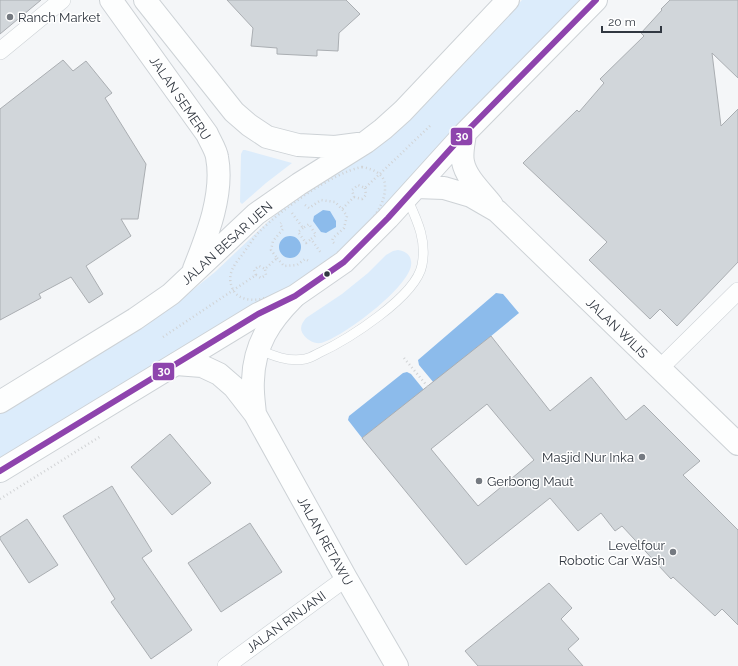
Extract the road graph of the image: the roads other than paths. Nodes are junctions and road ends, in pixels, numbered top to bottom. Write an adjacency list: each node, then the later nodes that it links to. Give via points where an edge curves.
1 (62, 0): 6 (street)
2 (111, 0): 11 (main road, JALAN SEMERU, via 207,134 217,156 218,181 214,210)
3 (145, 0): 8 (main road, via 234,112 249,125 267,136 298,145 335,147)
4 (508, 0): 8 (main road, JALAN BESAR IJEN, via 402,111)
5 (596, 0): 7 (main road)
6 (0, 51)
7 (465, 133): 9 (main road); 10 (main road, JALAN WILIS, via 463,163 470,177)
8 (366, 142): 11 (main road, JALAN BESAR IJEN, via 256,214)
9 (411, 192): 10 (main road, JALAN WILIS, via 444,188 471,196); 13 (main road, via 344,262); 14 (lane, via 424,247 422,266 402,296 347,338 306,359 275,357)
10 (497, 211): 16 (main road, JALAN WILIS)
11 (191, 276): 17 (main road, JALAN BESAR IJEN, via 141,315)
12 (738, 291): 16 (street)
13 (295, 296): 14 (main road, JALAN RETAWU, via 272,320); 15 (main road, via 258,314)
14 (258, 350): 18 (main road, JALAN RETAWU, via 253,380)
15 (176, 364): 18 (main road, JALAN RETAWU, via 202,366 219,374 234,386); 20 (main road)
16 (659, 369): 19 (main road, JALAN WILIS)
17 (0, 402)
18 (255, 414): 21 (main road, JALAN RETAWU)
19 (738, 444)
20 (0, 472)
21 (346, 578): 22 (street, JALAN RINJANI); 23 (main road, JALAN RETAWU)
22 (226, 666)
23 (397, 666)

